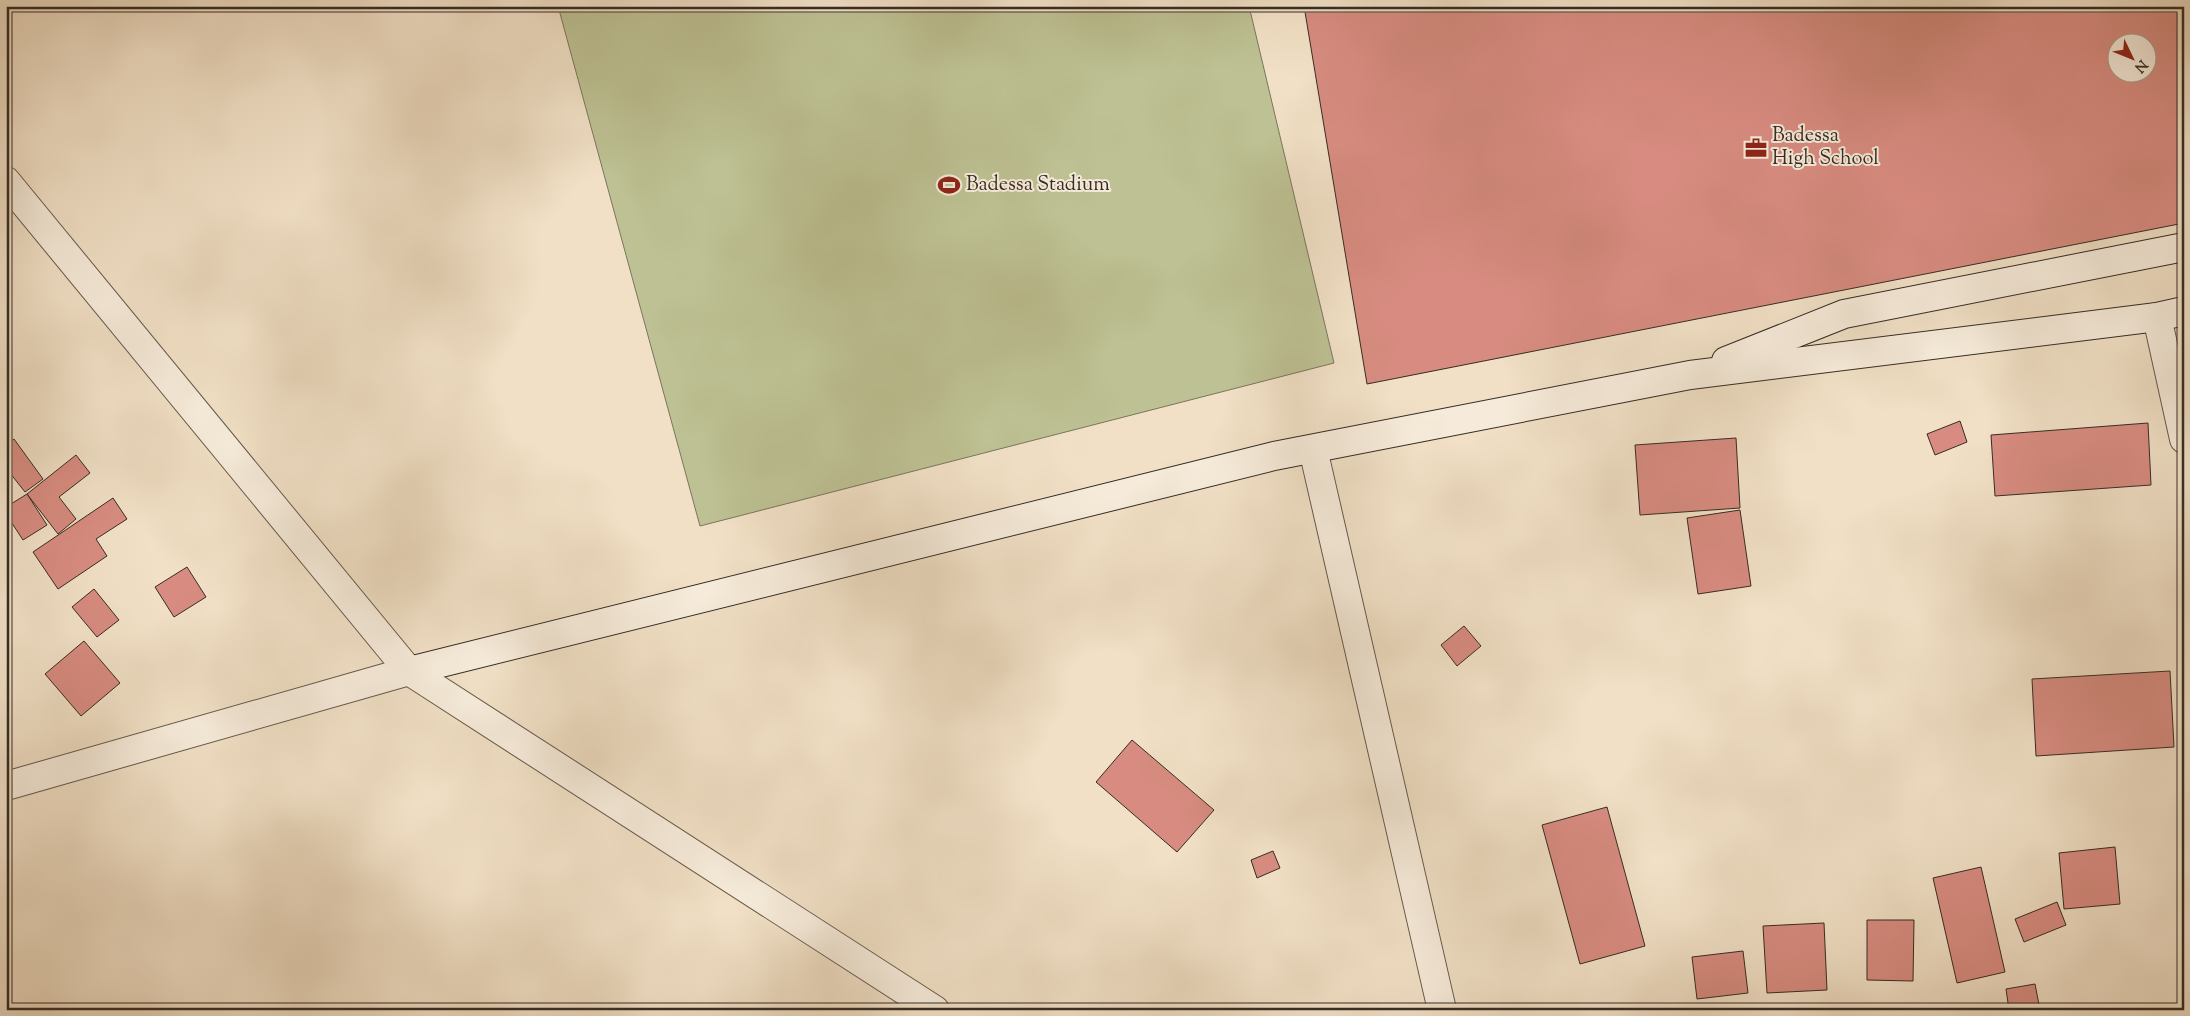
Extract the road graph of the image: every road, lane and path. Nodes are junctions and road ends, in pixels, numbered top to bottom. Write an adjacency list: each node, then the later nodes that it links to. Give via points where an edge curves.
1 (7, 184): 8 (street)
2 (2184, 247): 5 (street, via 1844,314)
3 (2184, 311): 4 (street)
4 (2157, 317): 5 (street); 6 (street)
5 (1690, 375): 7 (street)
6 (2184, 439)
7 (1313, 449): 8 (street, via 1274,456); 11 (street)
8 (409, 671): 9 (street); 10 (street)
9 (6, 786)
10 (935, 1010)
11 (1442, 1010)

